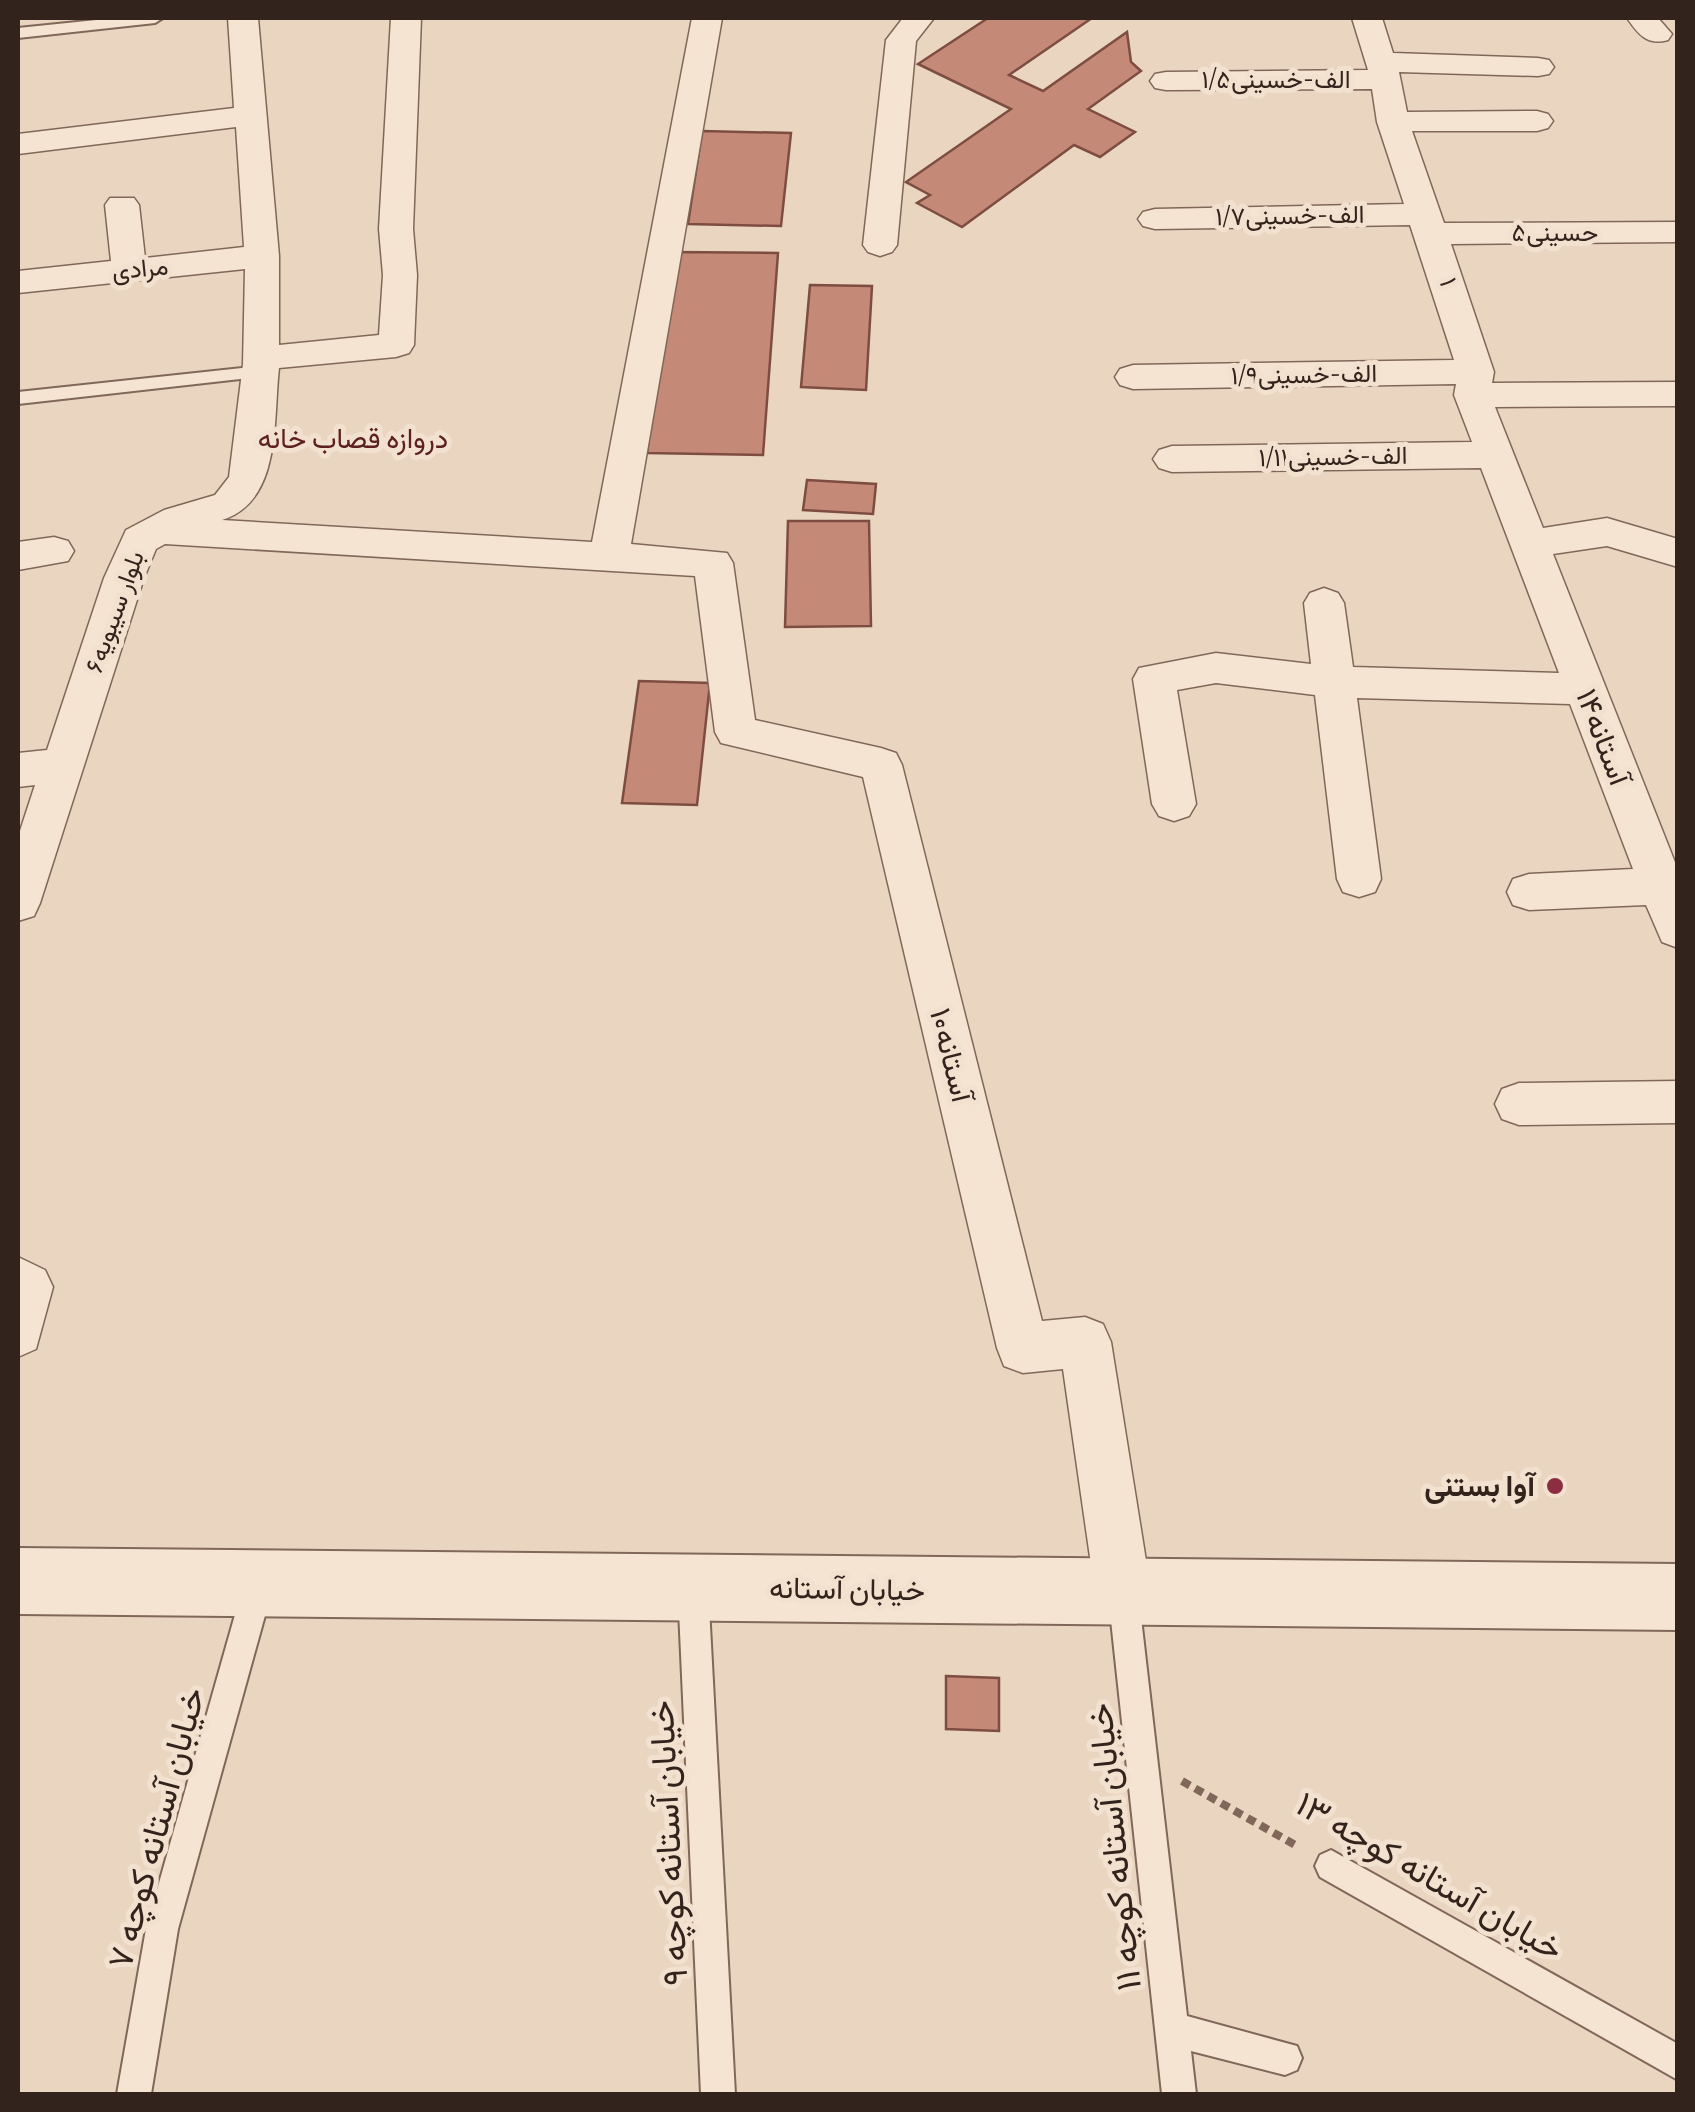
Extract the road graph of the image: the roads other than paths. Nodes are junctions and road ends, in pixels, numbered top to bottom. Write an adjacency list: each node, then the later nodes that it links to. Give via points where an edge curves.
1 (155, 18): 7 (lane)
2 (243, 18): 11 (street, ۶بلوار سیبویه)
3 (406, 18): 23 (street, via 396,346)
4 (707, 18): 33 (street)
5 (919, 18): 19 (street, via 901,40)
6 (1367, 18): 9 (street, ۱)
7 (18, 34)
8 (1538, 67): 9 (street, الف-خسینی۱/۵)
9 (1383, 71): 10 (street, الف-خسینی۱/۵); 13 (street, ۱)
10 (1166, 81)
11 (251, 116): 14 (street); 20 (street, ۶بلوار سیبویه)
12 (1538, 120): 13 (street)
13 (1392, 122): 17 (street, ۱)
14 (18, 144)
15 (122, 205): 21 (street)
16 (1154, 219): 17 (street, الف-خسینی۱/۷)
17 (1429, 224): 18 (street, حسینی۵); 25 (street, ۱)
18 (1678, 232)
19 (880, 245)
20 (262, 256): 21 (street, مرادی); 23 (street, ۶بلوار سیبویه)
21 (129, 270): 22 (street, مرادی)
22 (18, 282)
23 (261, 365): 27 (lane); 30 (street, ۶بلوار سیبویه, via 248,480 229,504)
24 (1134, 377): 25 (street, الف-خسینی۱/۹)
25 (1474, 384): 26 (street, الف-خسینی۱/۹); 28 (street, ۱)
26 (1678, 394)
27 (18, 398)
28 (1495, 455): 29 (street, الف-خسینی۱/۱۱); 31 (street, ۱)
29 (1172, 458)
30 (161, 530): 33 (street); 37 (street, ۶بلوار سیبویه, via 140,540 124,578)
31 (1527, 544): 32 (street, via 1607,532); 36 (street, آستانه۱۴)
32 (1678, 553)
33 (609, 556): 52 (street, آستانه۱۰, via 714,563 736,732 882,765 1022,1348 1085,1342)
34 (1324, 603): 35 (street)
35 (1334, 682): 36 (street); 39 (street, via 1216,668 1154,679); 40 (street)
36 (1584, 690): 41 (street, آستانه۱۴)
37 (63, 765): 38 (street); 43 (street, ۶بلوار سیبویه)
38 (18, 770)
39 (1174, 804)
40 (1359, 879)
41 (1662, 886): 42 (street); 44 (street, آستانه۱۴)
42 (1529, 892)
43 (18, 903)
44 (1678, 929)
45 (1678, 1102): 46 (street)
46 (1518, 1104)
47 (18, 1282): 48 (street, via 27,1287)
48 (18, 1332)
49 (18, 1581): 50 (street, خیابان آستانه)
50 (259, 1583): 51 (street, خیابان آستانه); 58 (lane, خیابان آستانه کوچه ۷, via 162,1929)
51 (692, 1588): 52 (street, خیابان آستانه); 59 (lane, خیابان آستانه کوچه ۹)
52 (1123, 1592): 53 (street, خیابان آستانه); 55 (lane, خیابان آستانه کوچه ۱۱)
53 (1678, 1597)
54 (1331, 1866): 57 (lane, خیابان آستانه کوچه ۱۳)
55 (1172, 2030): 56 (lane); 60 (lane, خیابان آستانه کوچه ۱۱)
56 (1285, 2058)
57 (1678, 2064)
58 (134, 2094)
59 (718, 2094)
60 (1179, 2094)

